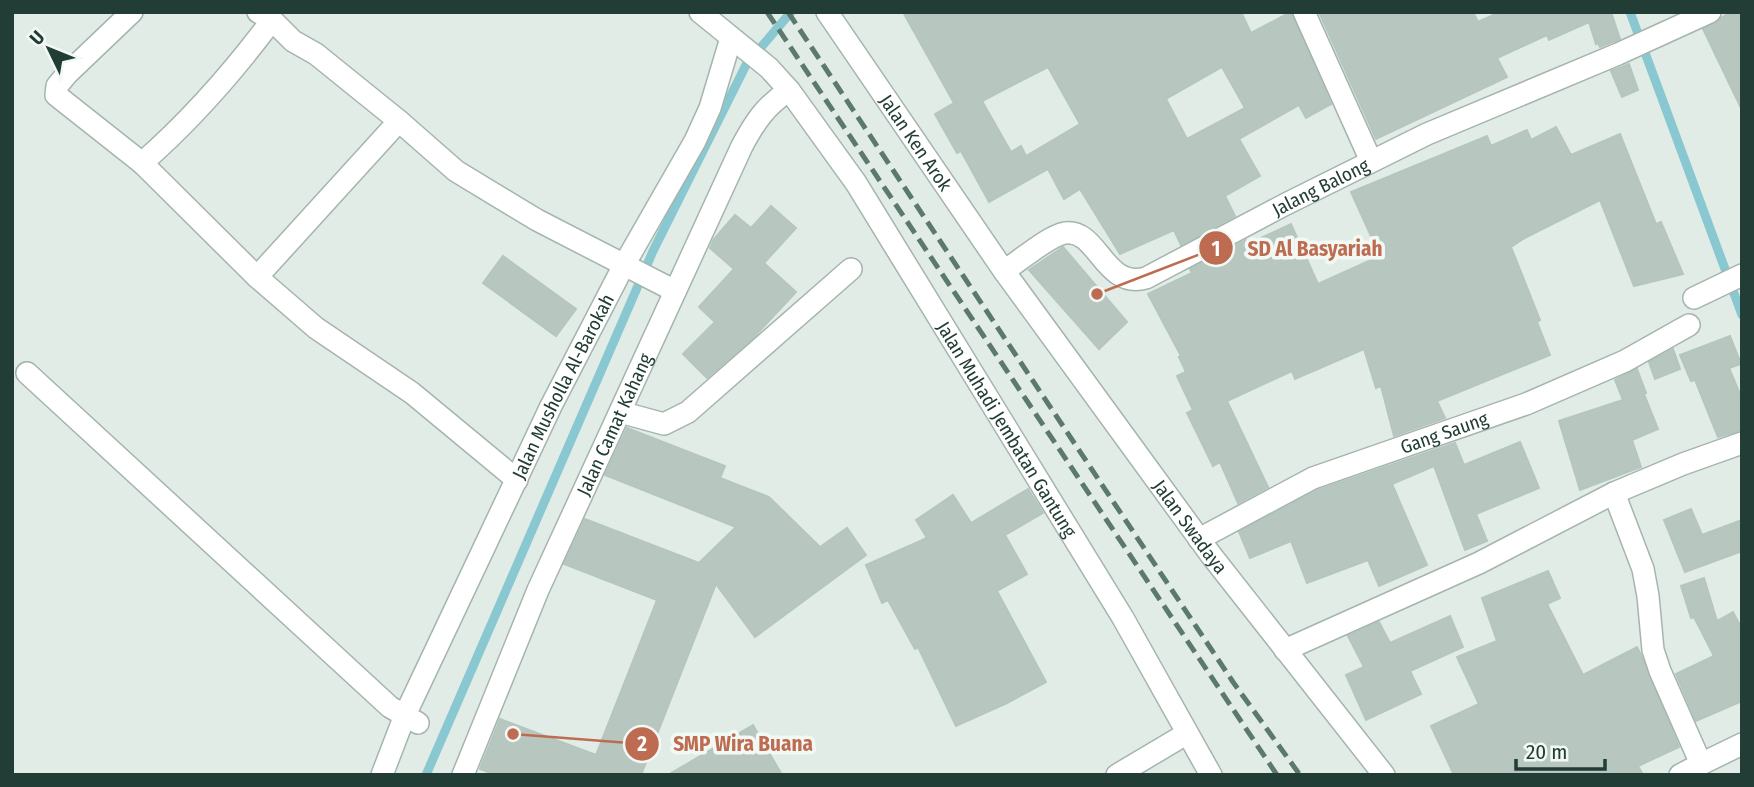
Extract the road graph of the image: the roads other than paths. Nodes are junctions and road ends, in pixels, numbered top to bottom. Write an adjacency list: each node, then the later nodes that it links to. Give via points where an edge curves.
1 (132, 12): 12 (street, via 67,74 56,95)
2 (700, 12): 8 (street)
3 (827, 12): 7 (street, Jalan Ken Arok)
4 (1304, 12): 11 (street)
5 (1710, 12): 11 (street, Jalang Balong)
6 (265, 16): 10 (street); 12 (street, via 246,55)
7 (843, 22): 15 (street, Jalan Ken Arok)
8 (735, 41): 9 (street, Jalan Muhadi Jembatan Gantung); 13 (street, Jalan Musholla Al-Barokah, via 695,141)
9 (789, 90): 18 (street, Jalan Camat Kahang, via 756,121); 29 (street, Jalan Muhadi Jembatan Gantung, via 856,183 970,367 1123,618)
10 (399, 121): 13 (street, via 456,171); 17 (street)
11 (1371, 161): 15 (street, Jalang Balong, via 1136,281 1124,279 1088,243 1067,233)
12 (142, 163): 17 (street)
13 (630, 268): 18 (street); 24 (street, Jalan Musholla Al-Barokah, via 551,406)
14 (851, 268): 22 (street, via 688,412 664,424)
15 (1004, 271): 26 (street, Jalan Swadaya)
16 (1742, 275): 19 (street)
17 (257, 277): 24 (street, via 316,328 412,393)
18 (673, 290): 22 (street, Jalan Camat Kahang)
19 (1694, 298)
20 (1689, 325): 26 (street, Gang Saung, via 1625,361 1526,404 1312,478)
21 (27, 373): 28 (street, via 390,707)
22 (620, 412): 33 (street, Jalan Camat Kahang, via 538,590)
23 (1742, 443): 25 (street)
24 (517, 480): 28 (street, Jalan Musholla Al-Barokah)
25 (1614, 493): 27 (street, via 1479,563); 31 (street, via 1643,569 1653,650)
26 (1199, 539): 27 (street, Jalan Swadaya)
27 (1285, 650): 36 (street, Jalan Swadaya)
28 (412, 719): 32 (street, Jalan Musholla Al-Barokah)
29 (1186, 734): 34 (street); 35 (street, Jalan Muhadi Jembatan Gantung)
30 (1742, 744): 31 (street)
31 (1701, 764): 37 (street)
32 (382, 775)
33 (463, 775)
34 (1117, 775)
35 (1211, 775)
36 (1384, 775)
37 (1680, 775)

